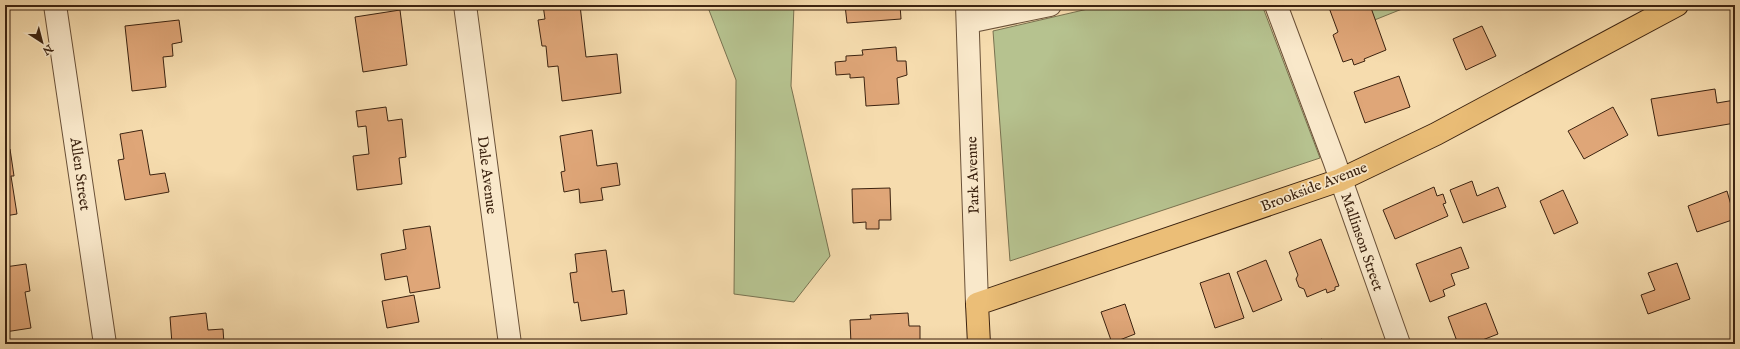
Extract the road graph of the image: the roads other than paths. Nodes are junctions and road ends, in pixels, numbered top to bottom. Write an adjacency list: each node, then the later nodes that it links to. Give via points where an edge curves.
1 (55, 5): 9 (street, Allen Street)
2 (465, 5): 10 (street, Dale Avenue)
3 (1050, 5): 6 (street)
4 (1276, 5): 7 (street, Mallinson Street)
5 (1677, 5): 7 (main road, Brookside Avenue, via 1436,134)
6 (968, 14): 8 (street, Park Avenue)
7 (1340, 180): 8 (main road, Brookside Avenue); 12 (street, Mallinson Street)
8 (976, 304): 11 (main road, Park Avenue)
9 (105, 344)
10 (510, 344)
11 (979, 344)
12 (1399, 344)

